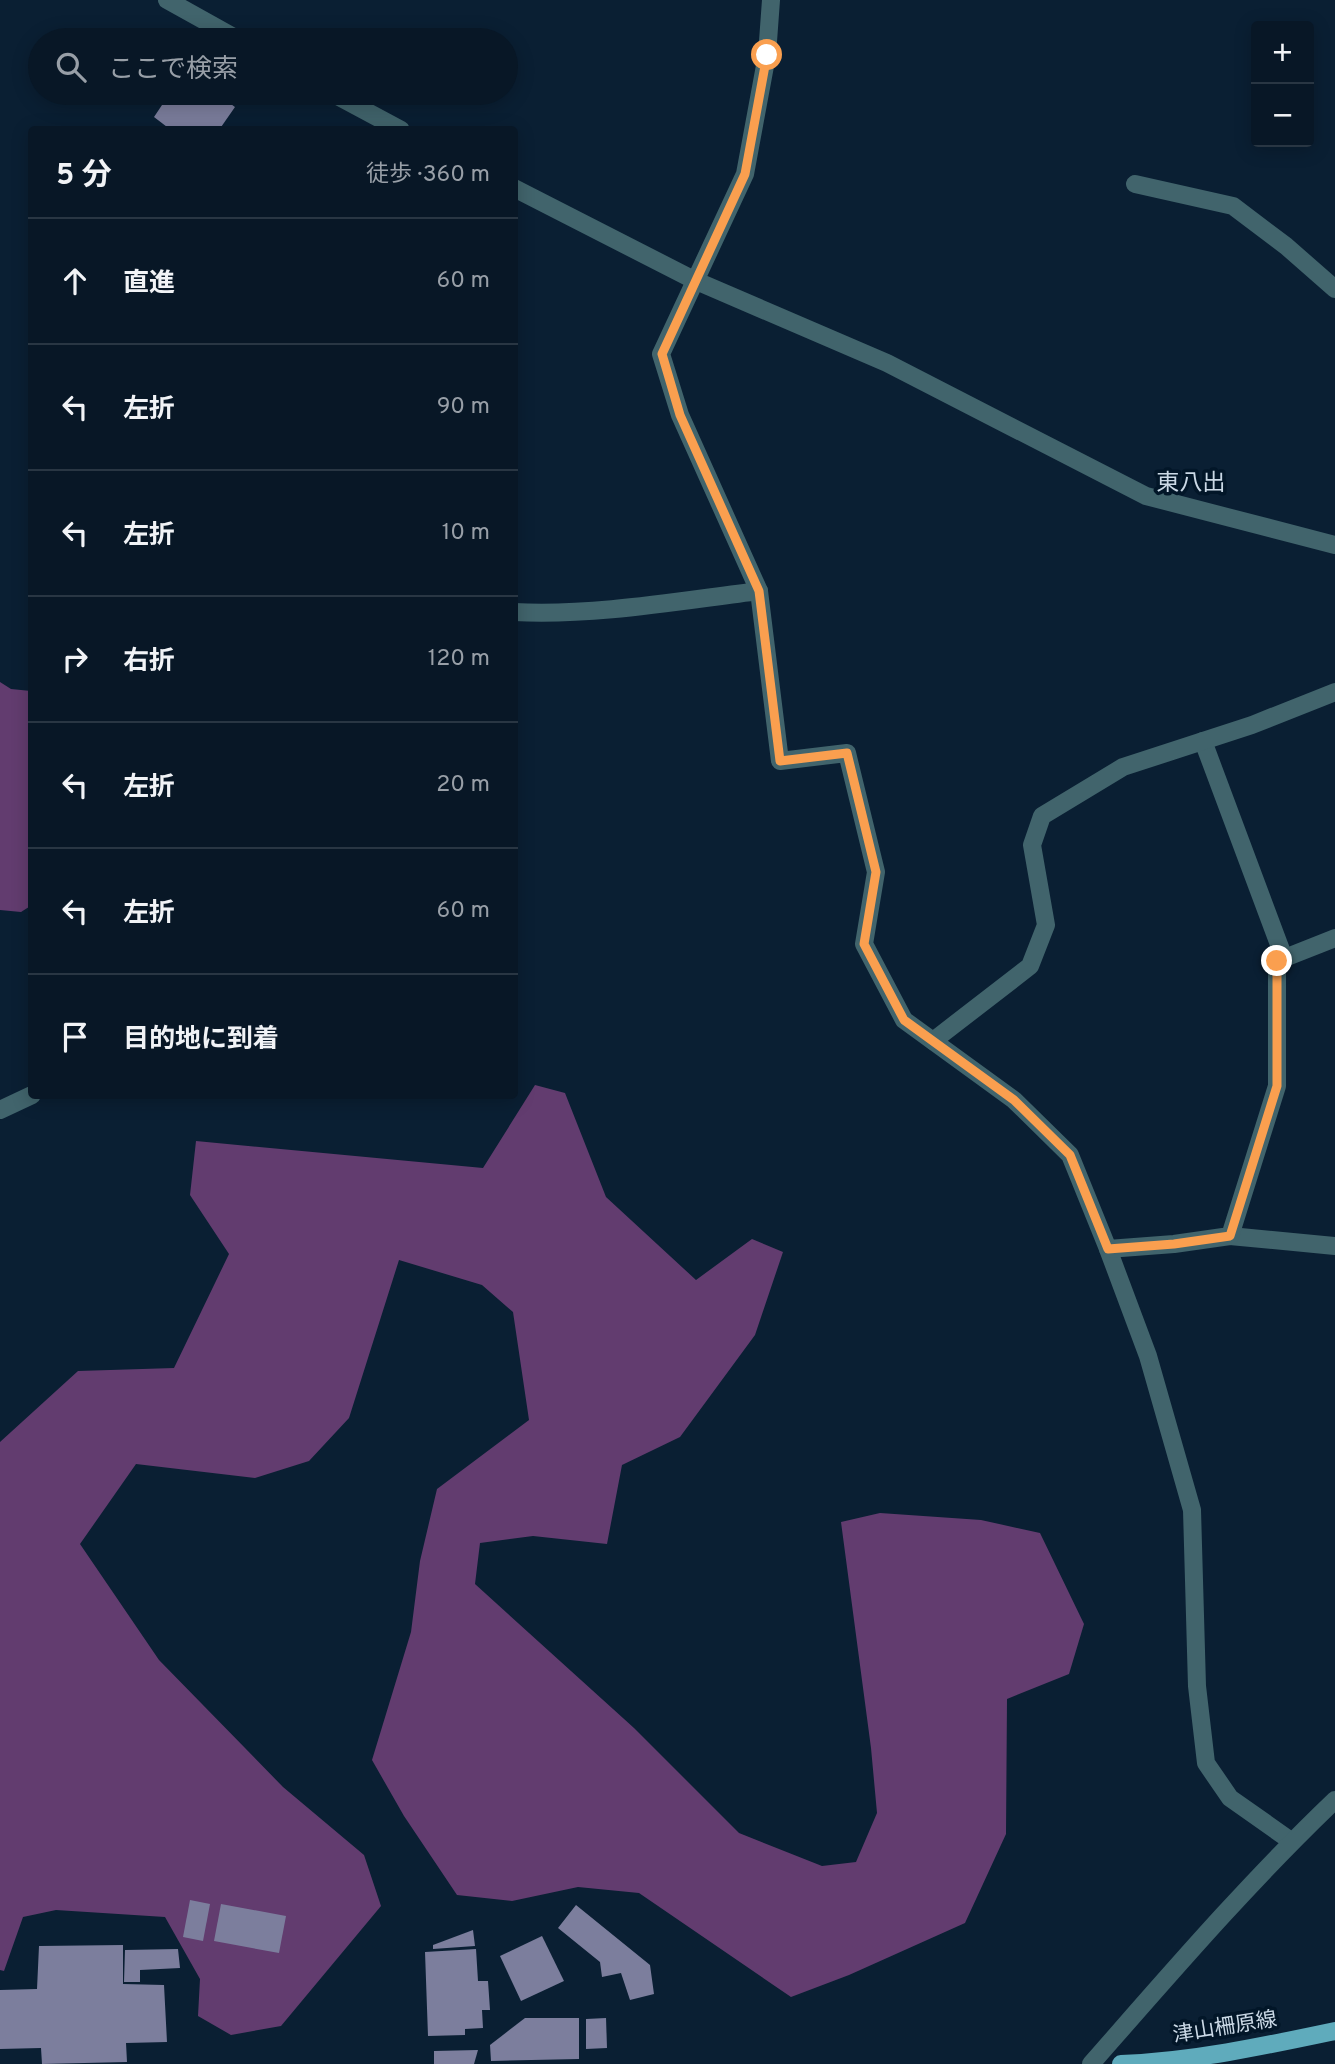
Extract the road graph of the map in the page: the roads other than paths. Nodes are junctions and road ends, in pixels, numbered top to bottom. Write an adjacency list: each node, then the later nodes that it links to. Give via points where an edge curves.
1 (167, 0): 3 (street)
2 (771, 0): 8 (street, via 767,55 745,174)
3 (217, 28)
4 (354, 105): 5 (street)
5 (394, 126)
6 (1135, 184): 9 (street, via 1233,206)
7 (518, 190): 8 (street)
8 (694, 280): 10 (street, via 887,363 1146,496); 11 (street, via 662,354 680,415)
9 (1335, 289)
10 (1335, 545)
11 (759, 591): 12 (street, via 620,608); 17 (street, via 780,761 847,753 876,872 864,944 904,1020)
12 (518, 612)
13 (1335, 692): 14 (street)
14 (1203, 741): 16 (street); 17 (street, via 1123,767 1042,816 1032,845 1046,925 1030,966)
15 (1335, 938): 16 (street)
16 (1284, 958): 20 (street, via 1277,961 1277,1086)
17 (933, 1041): 22 (street, via 1014,1100 1070,1155)
18 (28, 1097): 19 (street)
19 (0, 1110)
20 (1230, 1236): 21 (street); 22 (street)
21 (1335, 1245)
22 (1108, 1249): 24 (street, via 1148,1356 1192,1510 1198,1686 1206,1763 1230,1798)
23 (1335, 1800): 24 (street)
24 (1291, 1841): 26 (street)
25 (1335, 2031): 27 (main road, 津山柵原線, via 1231,2053)
26 (1091, 2064)
27 (1121, 2064)

